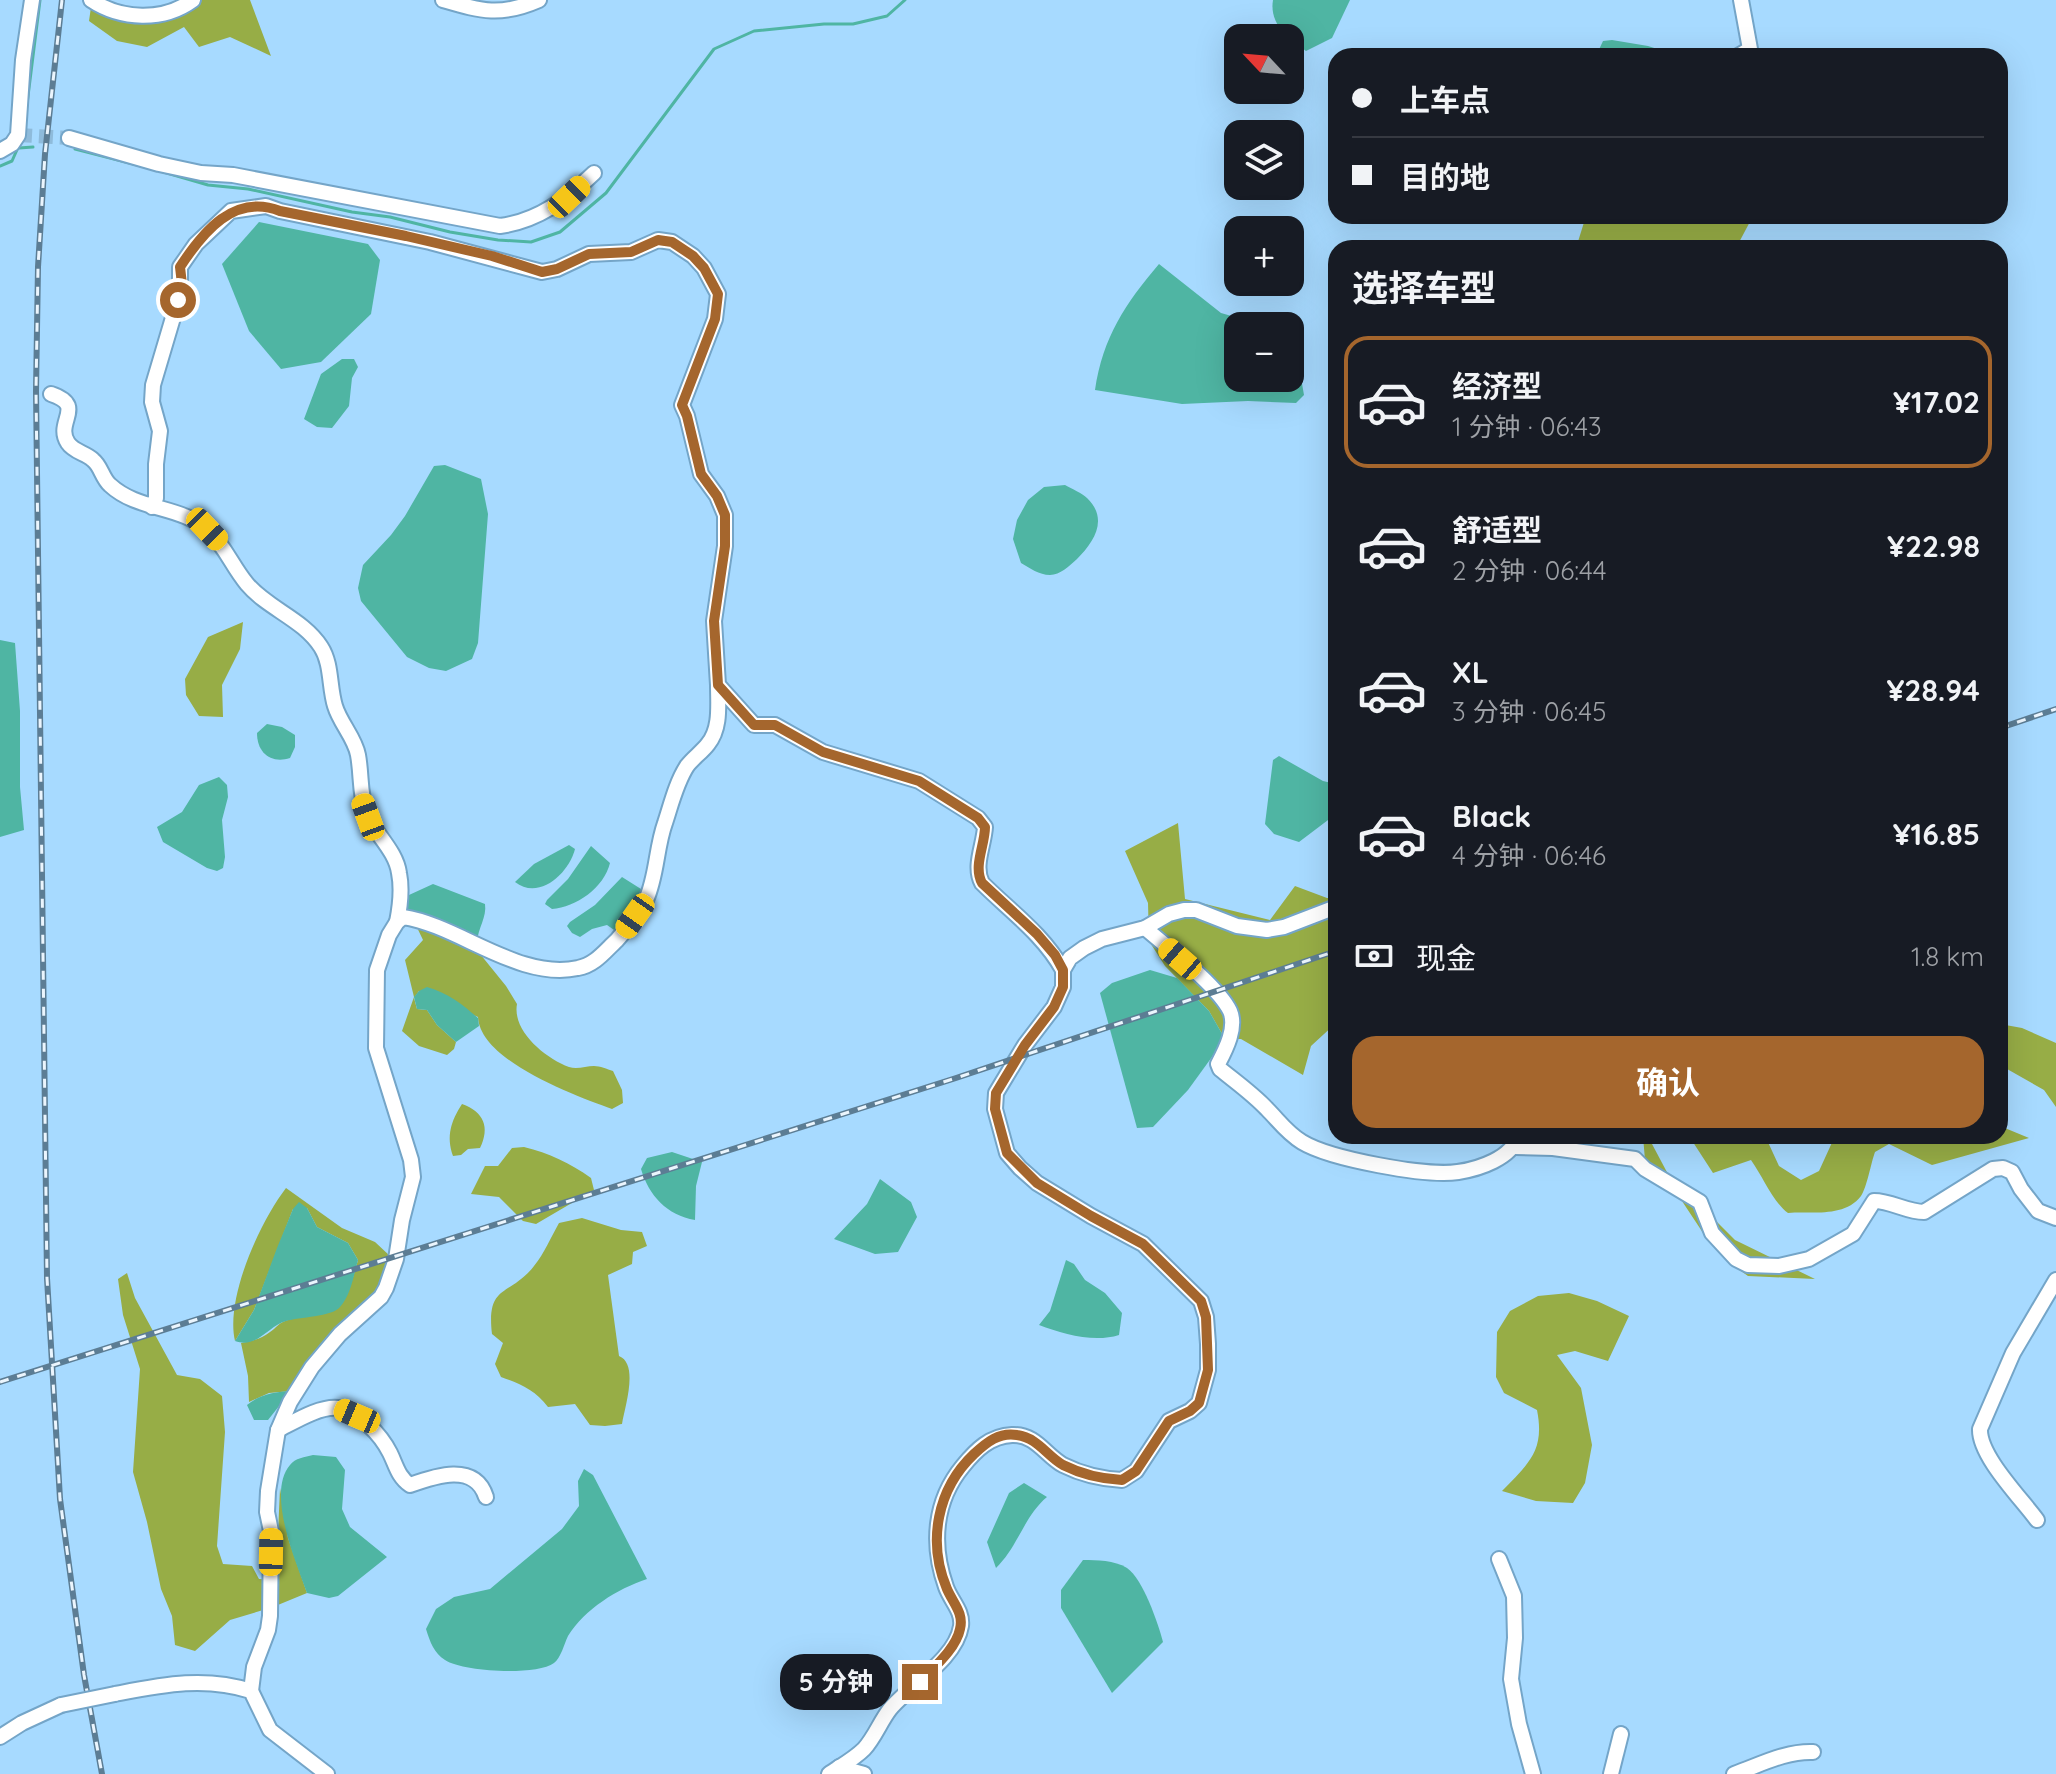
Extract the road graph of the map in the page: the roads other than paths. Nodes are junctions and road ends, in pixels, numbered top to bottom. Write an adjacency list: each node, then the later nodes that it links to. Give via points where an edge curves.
1 (32, 0): 9 (street, via 18,135)
2 (91, 0): 3 (street, via 113,12 153,16)
3 (193, 0)
4 (443, 0): 5 (street, via 489,12)
5 (539, 0)
6 (1741, 0): 7 (street)
7 (1750, 48)
8 (69, 138): 11 (street, via 173,167)
9 (0, 151)
10 (594, 173): 11 (street, via 569,197 538,215 500,226)
11 (267, 182): 12 (street)
12 (266, 206): 14 (street, via 231,211 180,267 180,294 153,385 160,431); 15 (street, via 542,272 580,257 631,252 658,240 672,242 693,256 718,294 715,319 682,405 701,474 725,515 714,621)
13 (51, 394): 14 (street, via 67,402 66,440 71,446 91,458 110,485)
14 (152, 507): 17 (street, via 181,513 207,529 247,583 301,625 320,647 335,707 358,752 368,817 400,873)
15 (718, 685): 17 (street, via 716,728 678,783 645,902 602,955 578,968 524,964 413,919); 19 (street, via 754,725 775,725 823,752 919,781 978,818 985,827 977,875 1037,934)
16 (1328, 910): 18 (street, via 1267,930 1237,926 1196,910 1169,914)
17 (397, 922): 24 (street, via 377,970 376,1048 413,1177 396,1259 381,1297 312,1367)
18 (1145, 928): 19 (street, via 1102,939 1070,958); 20 (street, via 1231,1012 1232,1028 1220,1069 1305,1144 1352,1160 1456,1173 1479,1167)
19 (1063, 970): 32 (street, via 1063,987 1054,1007 996,1093 1007,1153 1037,1183 1143,1244 1201,1301 1208,1344 1204,1387 1199,1403 1169,1421 1136,1471 1122,1480 1061,1464 1035,1441 1016,1434 995,1437 969,1459 944,1495 938,1518 938,1555 961,1614 961,1628 920,1682 889,1710 875,1737)
20 (1514, 1144)
21 (1529, 1144): 22 (street, via 1635,1159 1700,1202 1712,1233 1748,1265 1779,1266 1809,1259 1853,1234 1874,1201 1924,1212 1993,1169 2012,1172 2038,1211)
22 (2056, 1218)
23 (2056, 1280): 26 (street, via 2013,1353 1980,1429 1991,1462)
24 (278, 1430): 25 (street, via 338,1408 357,1416 379,1436 410,1485 436,1475 462,1474 473,1478); 28 (street, via 267,1512 270,1616)
25 (486, 1497)
26 (2037, 1520)
27 (1499, 1559): 35 (street, via 1514,1596 1511,1679)
28 (251, 1691): 30 (street, bridge, via 210,1681 179,1682 61,1705); 33 (street, via 270,1730)
29 (1621, 1734): 36 (street)
30 (0, 1737)
31 (1813, 1752): 37 (street, via 1782,1755)
32 (834, 1771): 34 (street)
33 (327, 1774)
34 (864, 1774)
35 (1533, 1774)
36 (1611, 1774)
37 (1734, 1774)

